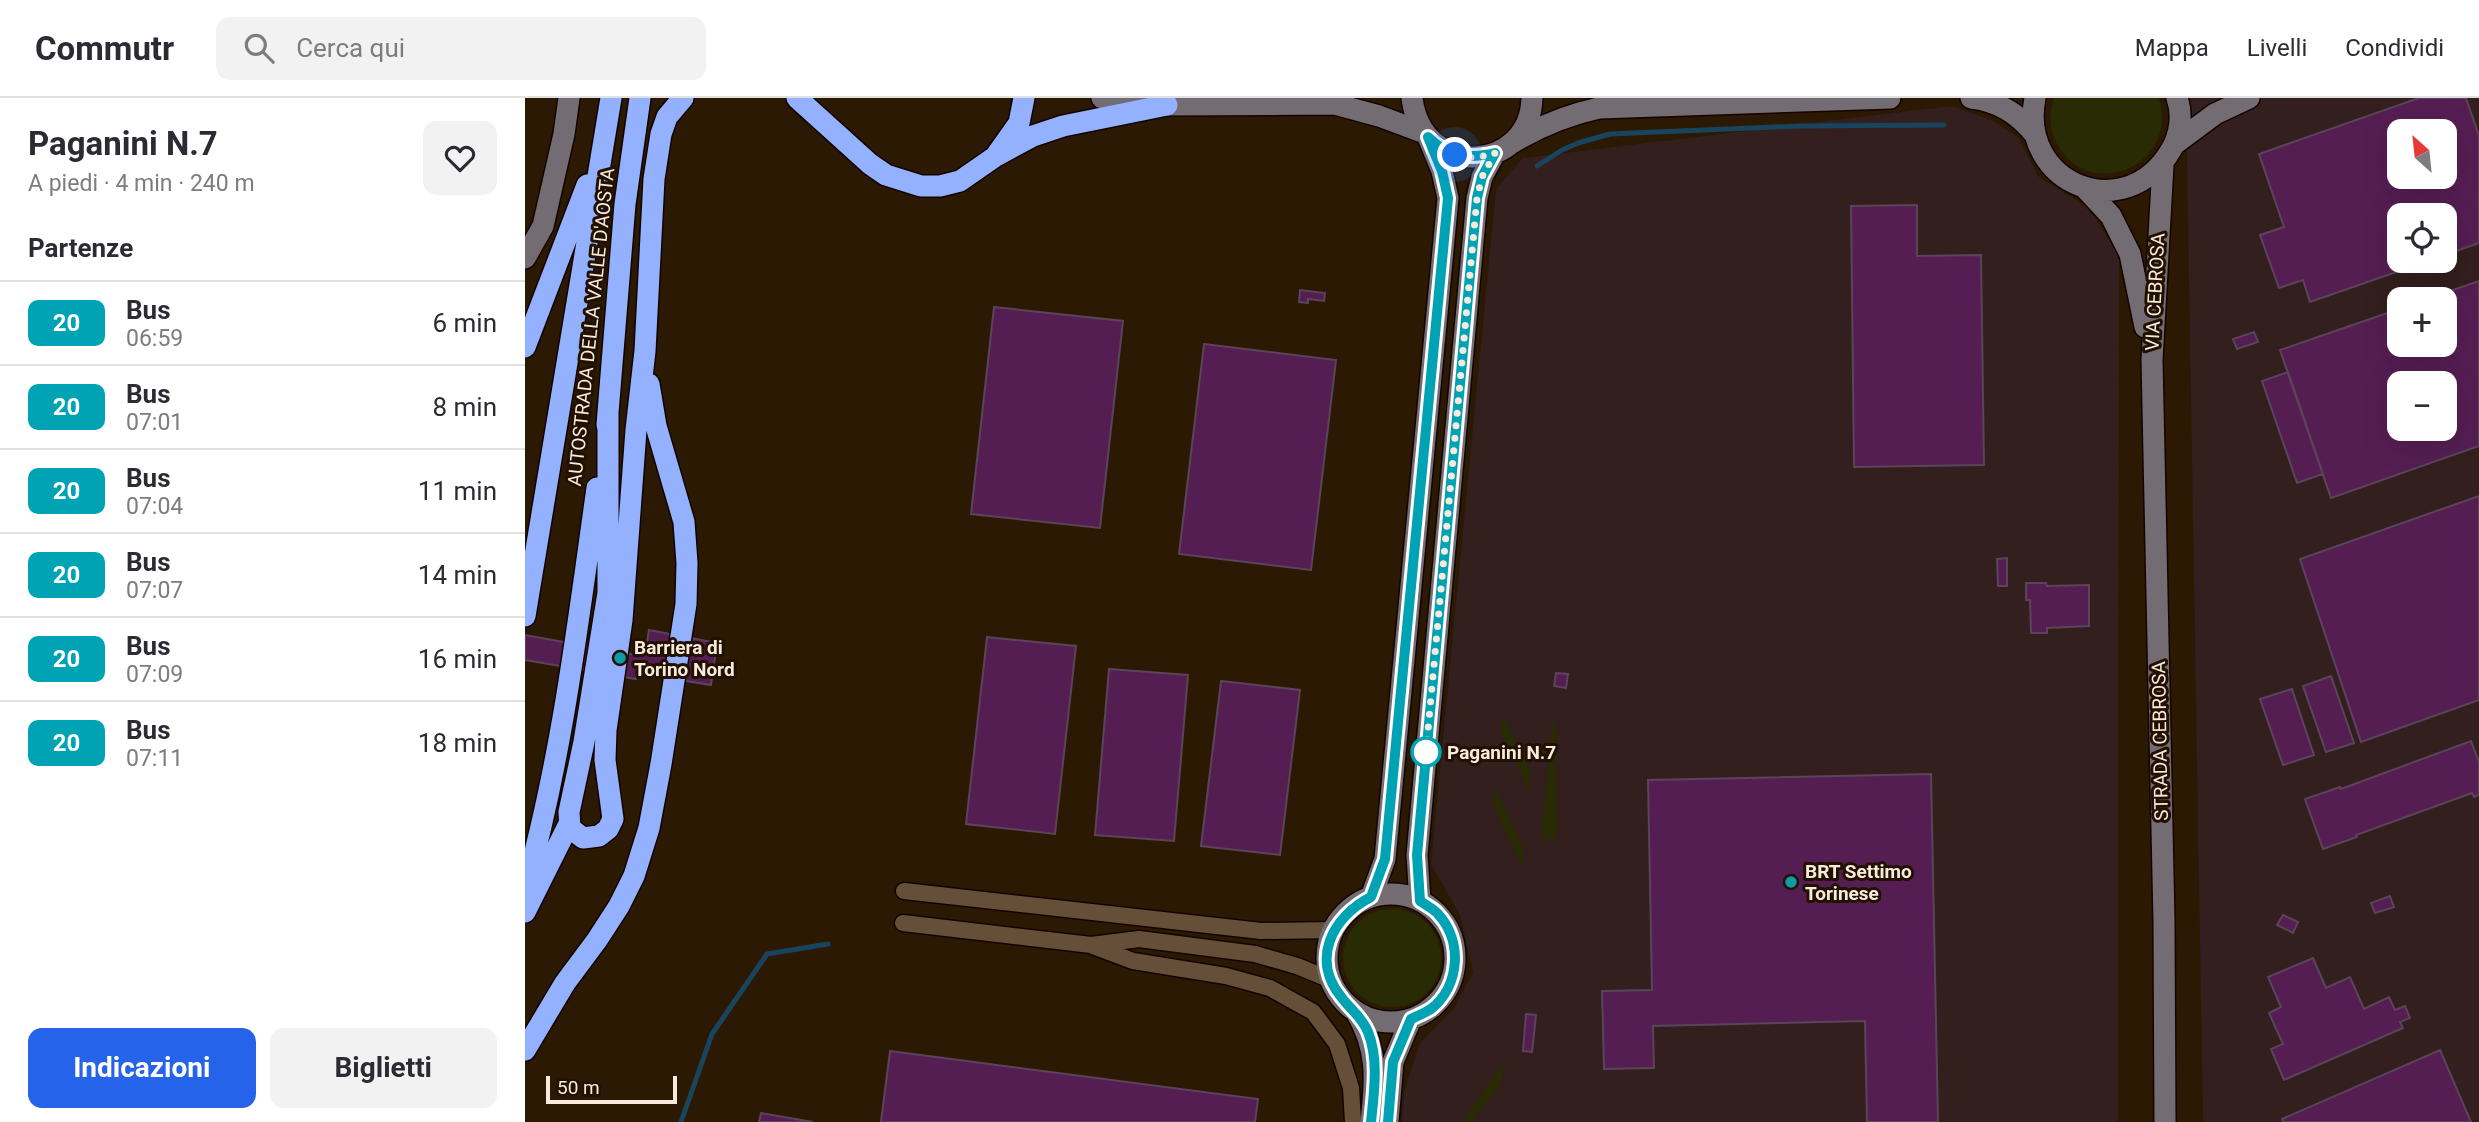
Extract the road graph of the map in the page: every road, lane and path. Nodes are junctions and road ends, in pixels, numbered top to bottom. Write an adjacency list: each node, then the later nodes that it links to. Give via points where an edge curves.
1 (569, 98): 27 (street, via 564,134)
2 (611, 98): 22 (highway, AUTOSTRADA DELLA VALLE D'AOSTA)
3 (640, 98): 32 (highway, AUTOSTRADA DELLA VALLE D'AOSTA, via 625,204)
4 (683, 98): 30 (highway, via 667,117 656,157)
5 (797, 98): 24 (highway, via 870,164 902,182 921,187 960,181)
6 (1010, 98): 18 (highway)
7 (1024, 98): 18 (highway, via 1019,123)
8 (1102, 98): 17 (street)
9 (1412, 98): 19 (street)
10 (1532, 98): 23 (street, via 1525,127)
11 (1890, 98): 23 (street, via 1599,108 1569,114)
12 (1971, 98): 20 (street, via 2007,108)
13 (2035, 98): 20 (street)
14 (2177, 98): 21 (street, via 2180,124)
15 (2249, 98): 21 (street, via 2215,114)
16 (1343, 101): 17 (street); 19 (street)
17 (1167, 105): 24 (highway, via 1063,126)
18 (1011, 131): 24 (highway)
19 (1425, 135): 23 (street, via 1455,155 1475,158); 37 (street, via 1442,171 1448,198 1385,859)
20 (2035, 135): 26 (street, via 2045,159 2062,177)
21 (2176, 143): 25 (street)
22 (603, 144): 29 (highway); 33 (highway, AUTOSTRADA DELLA VALLE D'AOSTA)
23 (1503, 148): 38 (street, via 1482,177 1477,198 1417,855)
24 (996, 156)
25 (2163, 165): 26 (street, via 2127,188); 31 (street, VIA CEBROSA)
26 (2085, 188): 31 (street, VIA CEBROSA, via 2111,216 2130,254)
27 (534, 227): 28 (street)
28 (525, 258)
29 (525, 347)
30 (645, 351): 34 (highway, via 622,620 605,730 613,819 608,829 592,839 576,835); 46 (highway, via 651,404 684,522 687,563 684,615 661,764 634,876)
31 (2151, 360): 50 (street, STRADA CEBROSA)
32 (608, 414): 34 (highway, via 608,593); 35 (highway, AUTOSTRADA DELLA VALLE D'AOSTA, via 571,668)
33 (525, 616)
34 (569, 824): 39 (highway)
35 (525, 889)
36 (904, 891): 41 (street, via 1261,931)
37 (1371, 897): 38 (street, via 1405,895); 41 (street, via 1343,916)
38 (1420, 901): 45 (street, via 1438,914 1450,931 1456,952 1454,974 1445,994)
39 (525, 912)
40 (903, 923): 42 (street)
41 (1334, 930): 43 (street, via 1328,955)
42 (1091, 945): 43 (street, via 1139,939 1255,954); 47 (street, via 1133,961 1270,988 1313,1012 1337,1044 1351,1088)
43 (1331, 980): 44 (street)
44 (1356, 1012): 45 (street, via 1383,1021); 48 (street, via 1373,1050)
45 (1411, 1019): 49 (street, via 1393,1062)
46 (525, 1049)
47 (1353, 1122)
48 (1371, 1122)
49 (1388, 1122)
50 (2165, 1122)

